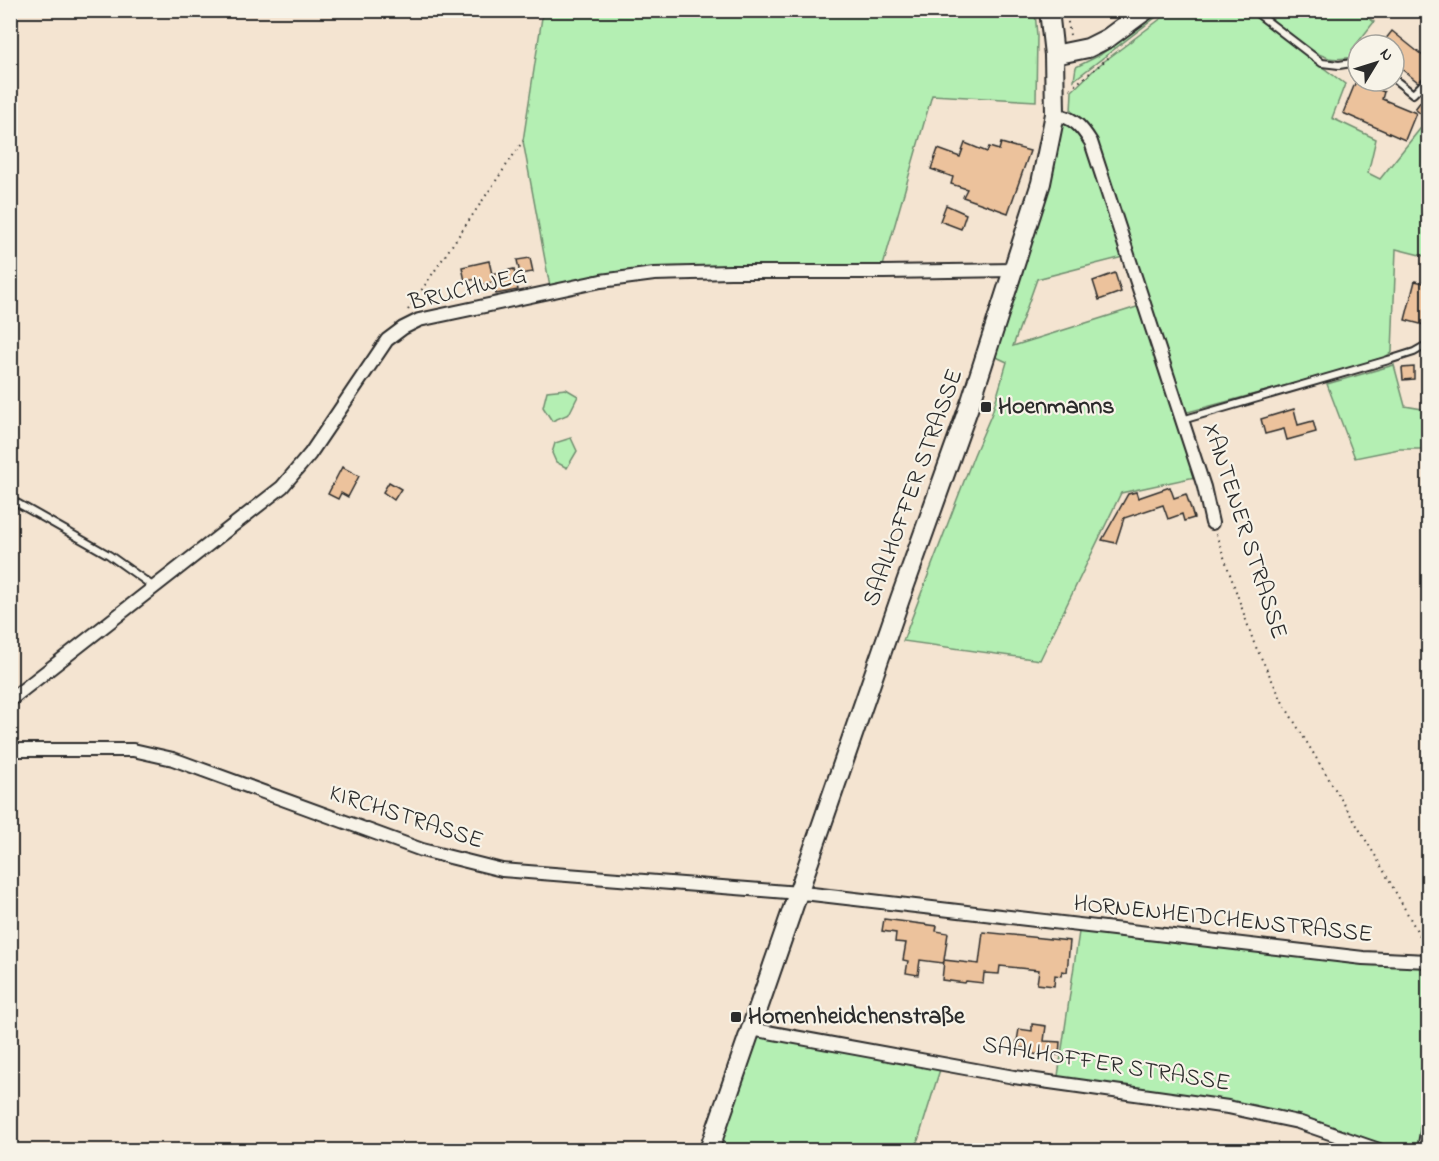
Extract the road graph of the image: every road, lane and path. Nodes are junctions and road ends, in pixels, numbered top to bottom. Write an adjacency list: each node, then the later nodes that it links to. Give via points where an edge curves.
1 (1049, 10): 4 (main road)
2 (1146, 10): 4 (main road, via 1088,48)
3 (1253, 10): 5 (lane, via 1322,63)
4 (1054, 55): 8 (main road, SAALHOFFER STRASSE)
5 (1346, 64)
6 (1428, 79): 7 (lane, via 1413,94)
7 (1406, 88)
8 (1055, 114): 10 (main road, SAALHOFFER STRASSE, via 1041,183); 13 (street, XANTENER STRASSE, via 1080,125 1091,142)
9 (523, 141): 11 (path)
10 (1014, 270): 16 (street, BRUCHWEG, via 654,274 601,281 419,320 387,340 310,454 282,487); 19 (main road, SAALHOFFER STRASSE)
11 (406, 313)
12 (1428, 344): 13 (lane, via 1392,359)
13 (1182, 420): 15 (street, XANTENER STRASSE)
14 (10, 499): 16 (lane, via 109,555)
15 (1212, 523): 20 (path, XANTENER STRASSE, via 1254,643 1283,702)
16 (154, 586): 17 (street, BRUCHWEG)
17 (10, 700)
18 (10, 750): 19 (street, KIRCHSTRASSE, via 133,750 172,759 422,850 502,870)
19 (798, 893): 21 (street, HORNENHEIDCHENSTRASSE, via 1363,958); 22 (main road, SAALHOFFER STRASSE)
20 (1428, 952)
21 (1428, 961)
22 (751, 1029): 24 (main road, SAALHOFFER STRASSE, via 724,1117); 25 (street, SAALHOFFER STRASSE, via 1014,1077 1228,1107 1298,1122)
23 (1428, 1126): 26 (street)
24 (709, 1150)
25 (1379, 1150)
26 (1424, 1150)

